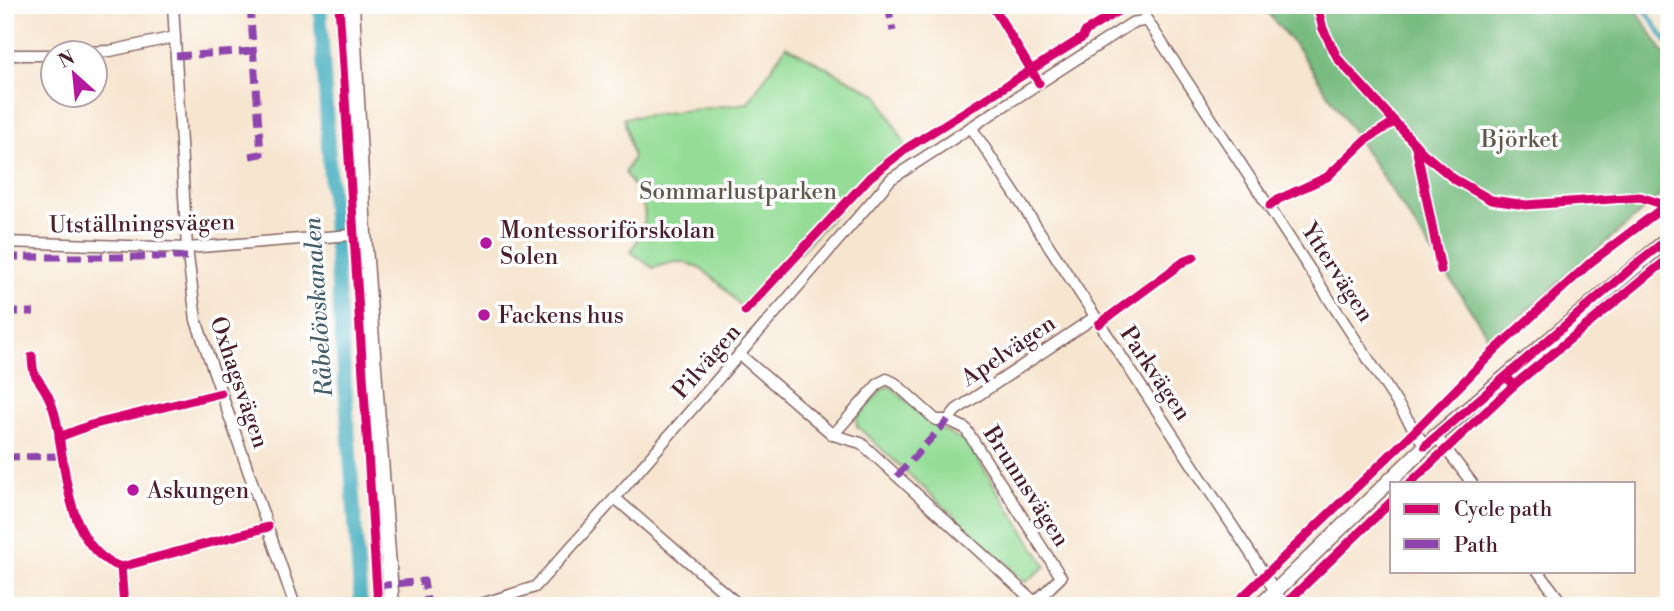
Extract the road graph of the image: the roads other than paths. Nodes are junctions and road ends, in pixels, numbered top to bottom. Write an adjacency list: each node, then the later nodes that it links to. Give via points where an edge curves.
1 (173, 5): 4 (street, Oxhagsvägen)
2 (352, 5): 9 (street)
3 (1145, 17): 8 (street, Pilvägen); 17 (street, Yttervägen)
4 (175, 37): 5 (street); 12 (street, Oxhagsvägen)
5 (108, 51)
6 (38, 54): 7 (street)
7 (5, 55)
8 (971, 127): 13 (street, Parkvägen); 14 (street, Pilvägen, via 891,179)
9 (364, 234): 12 (street, Utställningsvägen); 25 (street)
10 (1669, 239): 17 (street)
11 (5, 242): 12 (street, Utställningsvägen)
12 (187, 248): 24 (street, Oxhagsvägen, via 196,320)
13 (1095, 317): 15 (street, Apelvägen, via 956,410); 21 (street, Parkvägen)
14 (739, 354): 16 (street, Brunnsvägen); 19 (street, Pilvägen)
15 (948, 420): 16 (street, Brunnsvägen, via 936,419 887,379 878,383); 23 (street, Brunnsvägen, via 965,428 1061,577)
16 (833, 435): 23 (street, Brunnsvägen, via 861,443)
17 (1430, 441): 18 (street, Yttervägen); 21 (street)
18 (1471, 482)
19 (615, 498): 22 (street, Pilvägen, via 535,587); 27 (street)
20 (1539, 572): 30 (street)
21 (1276, 591): 28 (street); 29 (street, Parkvägen)
22 (514, 601): 26 (street, Pilvägen)
23 (1035, 605)
24 (295, 606)
25 (392, 606)
26 (475, 606)
27 (740, 606)
28 (1260, 606)
29 (1285, 606)
30 (1564, 606)

